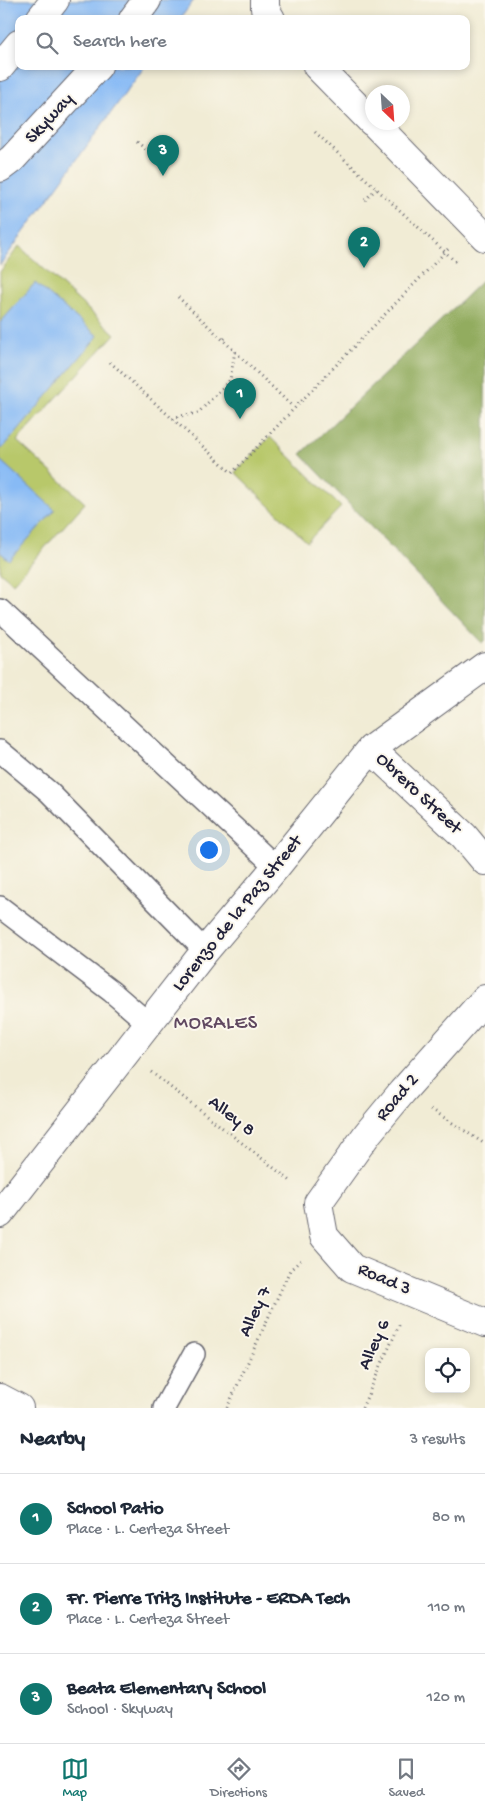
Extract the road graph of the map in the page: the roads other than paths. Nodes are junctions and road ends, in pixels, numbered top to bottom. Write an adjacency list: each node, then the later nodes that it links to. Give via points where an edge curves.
1 (55, 0): 3 (main road)
2 (147, 0): 4 (main road)
3 (43, 15)
4 (136, 15)
5 (15, 49): 6 (main road)
6 (0, 67)
7 (95, 70): 11 (main road, Skyway)
8 (321, 70): 9 (main road)
9 (365, 114)
10 (381, 130): 12 (main road)
11 (0, 168)
12 (485, 236)
13 (0, 610): 18 (lane)
14 (485, 666): 15 (main road, Lorenzo de la Paz Street)
15 (371, 749): 17 (main road, Obrero Street, via 464,836); 18 (main road, Lorenzo de la Paz Street)
16 (0, 751): 20 (lane, via 49,792)
17 (485, 861)
18 (276, 867): 20 (main road, Lorenzo de la Paz Street)
19 (0, 907): 22 (lane)
20 (206, 951): 22 (main road, Lorenzo de la Paz Street)
21 (485, 999): 24 (main road, Road 2, via 368,1133 318,1203)
22 (149, 1024): 23 (main road, Lorenzo de la Paz Street)
23 (0, 1214)
24 (324, 1236): 25 (main road, Road 3, via 352,1268)
25 (485, 1323)
26 (194, 1354): 29 (lane)
27 (0, 1398): 28 (main road)
28 (18, 1408)
29 (164, 1408)

